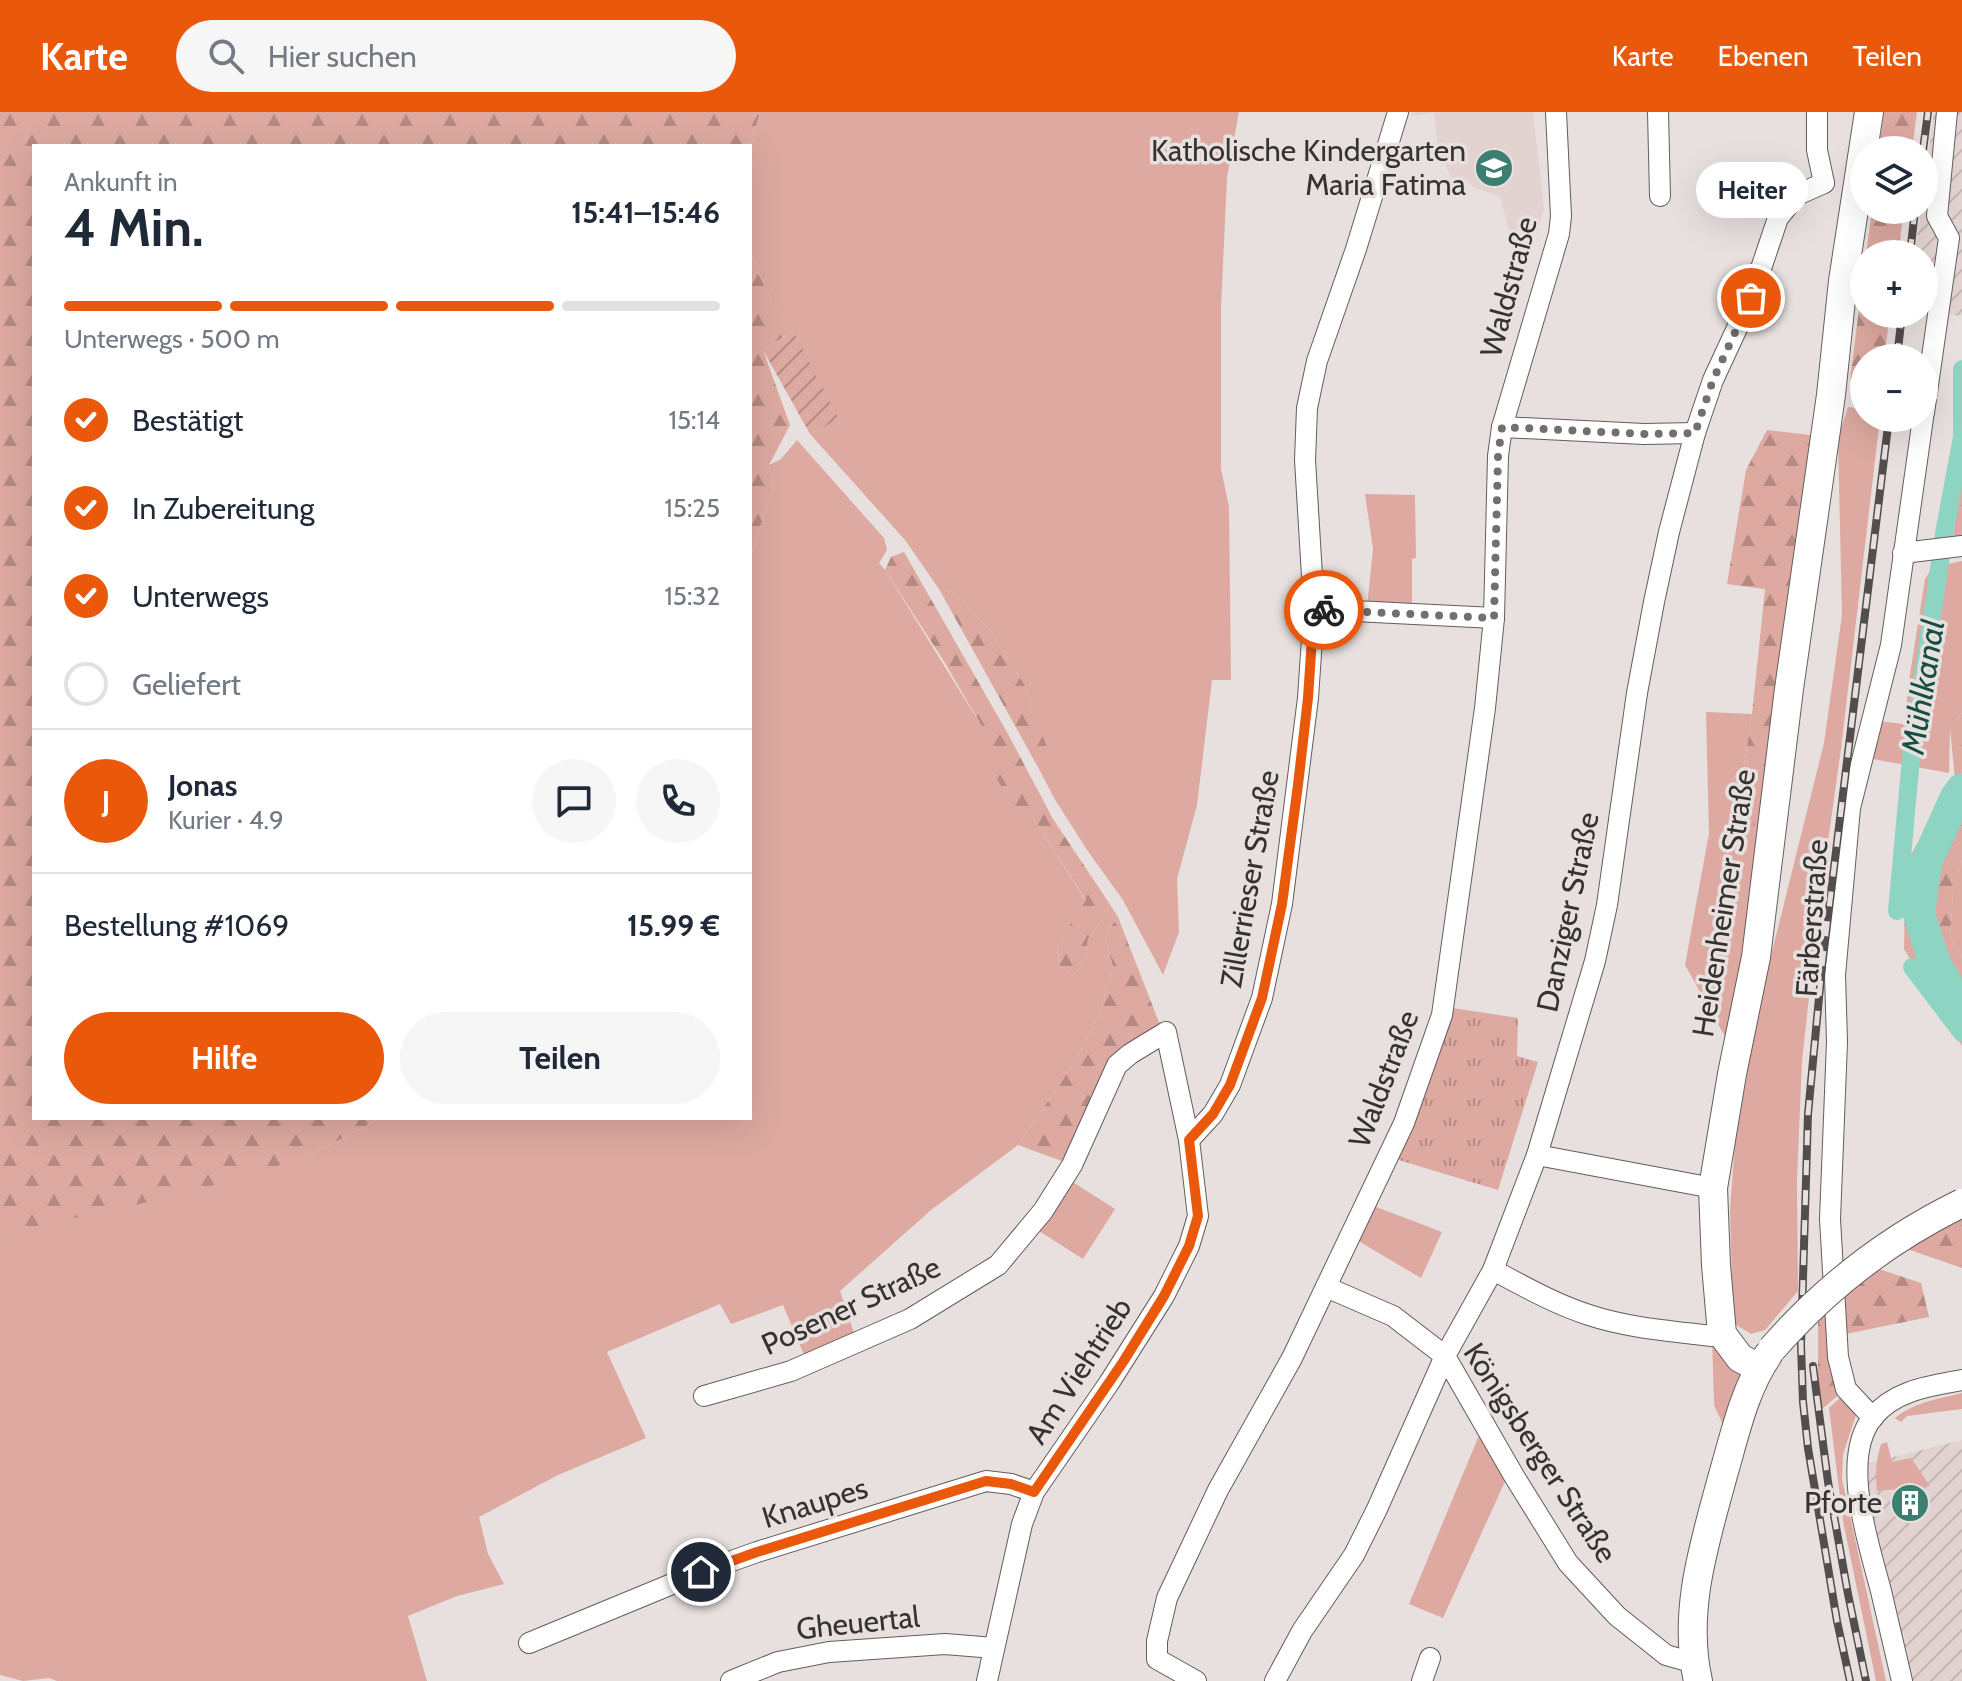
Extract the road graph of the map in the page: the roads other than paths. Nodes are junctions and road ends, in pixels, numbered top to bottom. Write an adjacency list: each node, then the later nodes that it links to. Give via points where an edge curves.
1 (1398, 112): 18 (street, Zillerrieser Straße, via 1317,361 1307,408)
2 (1556, 112): 13 (street, Waldstraße, via 1559,234)
3 (1658, 112): 10 (street)
4 (1817, 112): 8 (street)
5 (1869, 112): 7 (street, Heidenheimer Straße)
6 (1947, 112): 12 (street, Färberstraße, via 1937,216 1949,238)
7 (1866, 136)
8 (1824, 183): 9 (street); 15 (street, Danziger Straße, via 1797,195 1778,218)
9 (1850, 188)
10 (1660, 196)
11 (1852, 224): 22 (street, Heidenheimer Straße, via 1756,957)
12 (1934, 344)
13 (1502, 427): 15 (street); 19 (street, Waldstraße)
14 (1922, 432): 17 (street, Färberstraße)
15 (1695, 433): 21 (street, Danziger Straße, via 1654,602 1595,961)
16 (1962, 546): 17 (street)
17 (1903, 553): 31 (street, Färberstraße, via 1891,645 1850,808 1835,975 1830,1219 1838,1357 1846,1389)
18 (1314, 609): 19 (street); 20 (street, Zillerrieser Straße, via 1298,785 1282,904 1262,998 1230,1085)
19 (1494, 618): 25 (street, Waldstraße, via 1442,1015 1404,1123)
20 (1189, 1140): 30 (street, Posener Straße, via 1166,1032 1117,1065 1072,1165 1043,1211 998,1265 910,1319 791,1371); 32 (street, Am Viehtrieb, via 1198,1216 1189,1246 1117,1371)
21 (1537, 1155): 22 (street); 24 (street, Danziger Straße)
22 (1713, 1188): 26 (street, Heidenheimer Straße)
23 (1962, 1203): 28 (street, bridge, via 1864,1262 1817,1301)
24 (1493, 1270): 26 (street, via 1590,1316 1633,1326); 27 (street, Danziger Straße)
25 (1326, 1287): 27 (street, Königsberger Straße, via 1393,1316); 39 (street, Waldstraße, via 1167,1598 1157,1659)
26 (1722, 1334): 28 (street, via 1740,1358)
27 (1445, 1356): 36 (street, Königsberger Straße, via 1568,1563 1617,1616); 40 (street, Danziger Straße, via 1354,1555)
28 (1765, 1359): 36 (street, via 1743,1409 1700,1561 1694,1604)
29 (1962, 1380): 31 (street, via 1893,1399)
30 (704, 1396)
31 (1873, 1418): 42 (street, via 1860,1442 1862,1514)
32 (1034, 1492): 33 (street, Knaupes, via 986,1481 757,1552); 34 (street, Am Viehtrieb)
33 (529, 1643)
34 (994, 1648): 37 (street, Gheuertal, via 945,1644 829,1652 778,1662); 38 (street, Am Viehtrieb)
35 (1430, 1658): 41 (street)
36 (1696, 1672)
37 (731, 1681)
38 (987, 1681)
39 (1196, 1681)
40 (1275, 1681)
41 (1422, 1681)
42 (1902, 1681)

